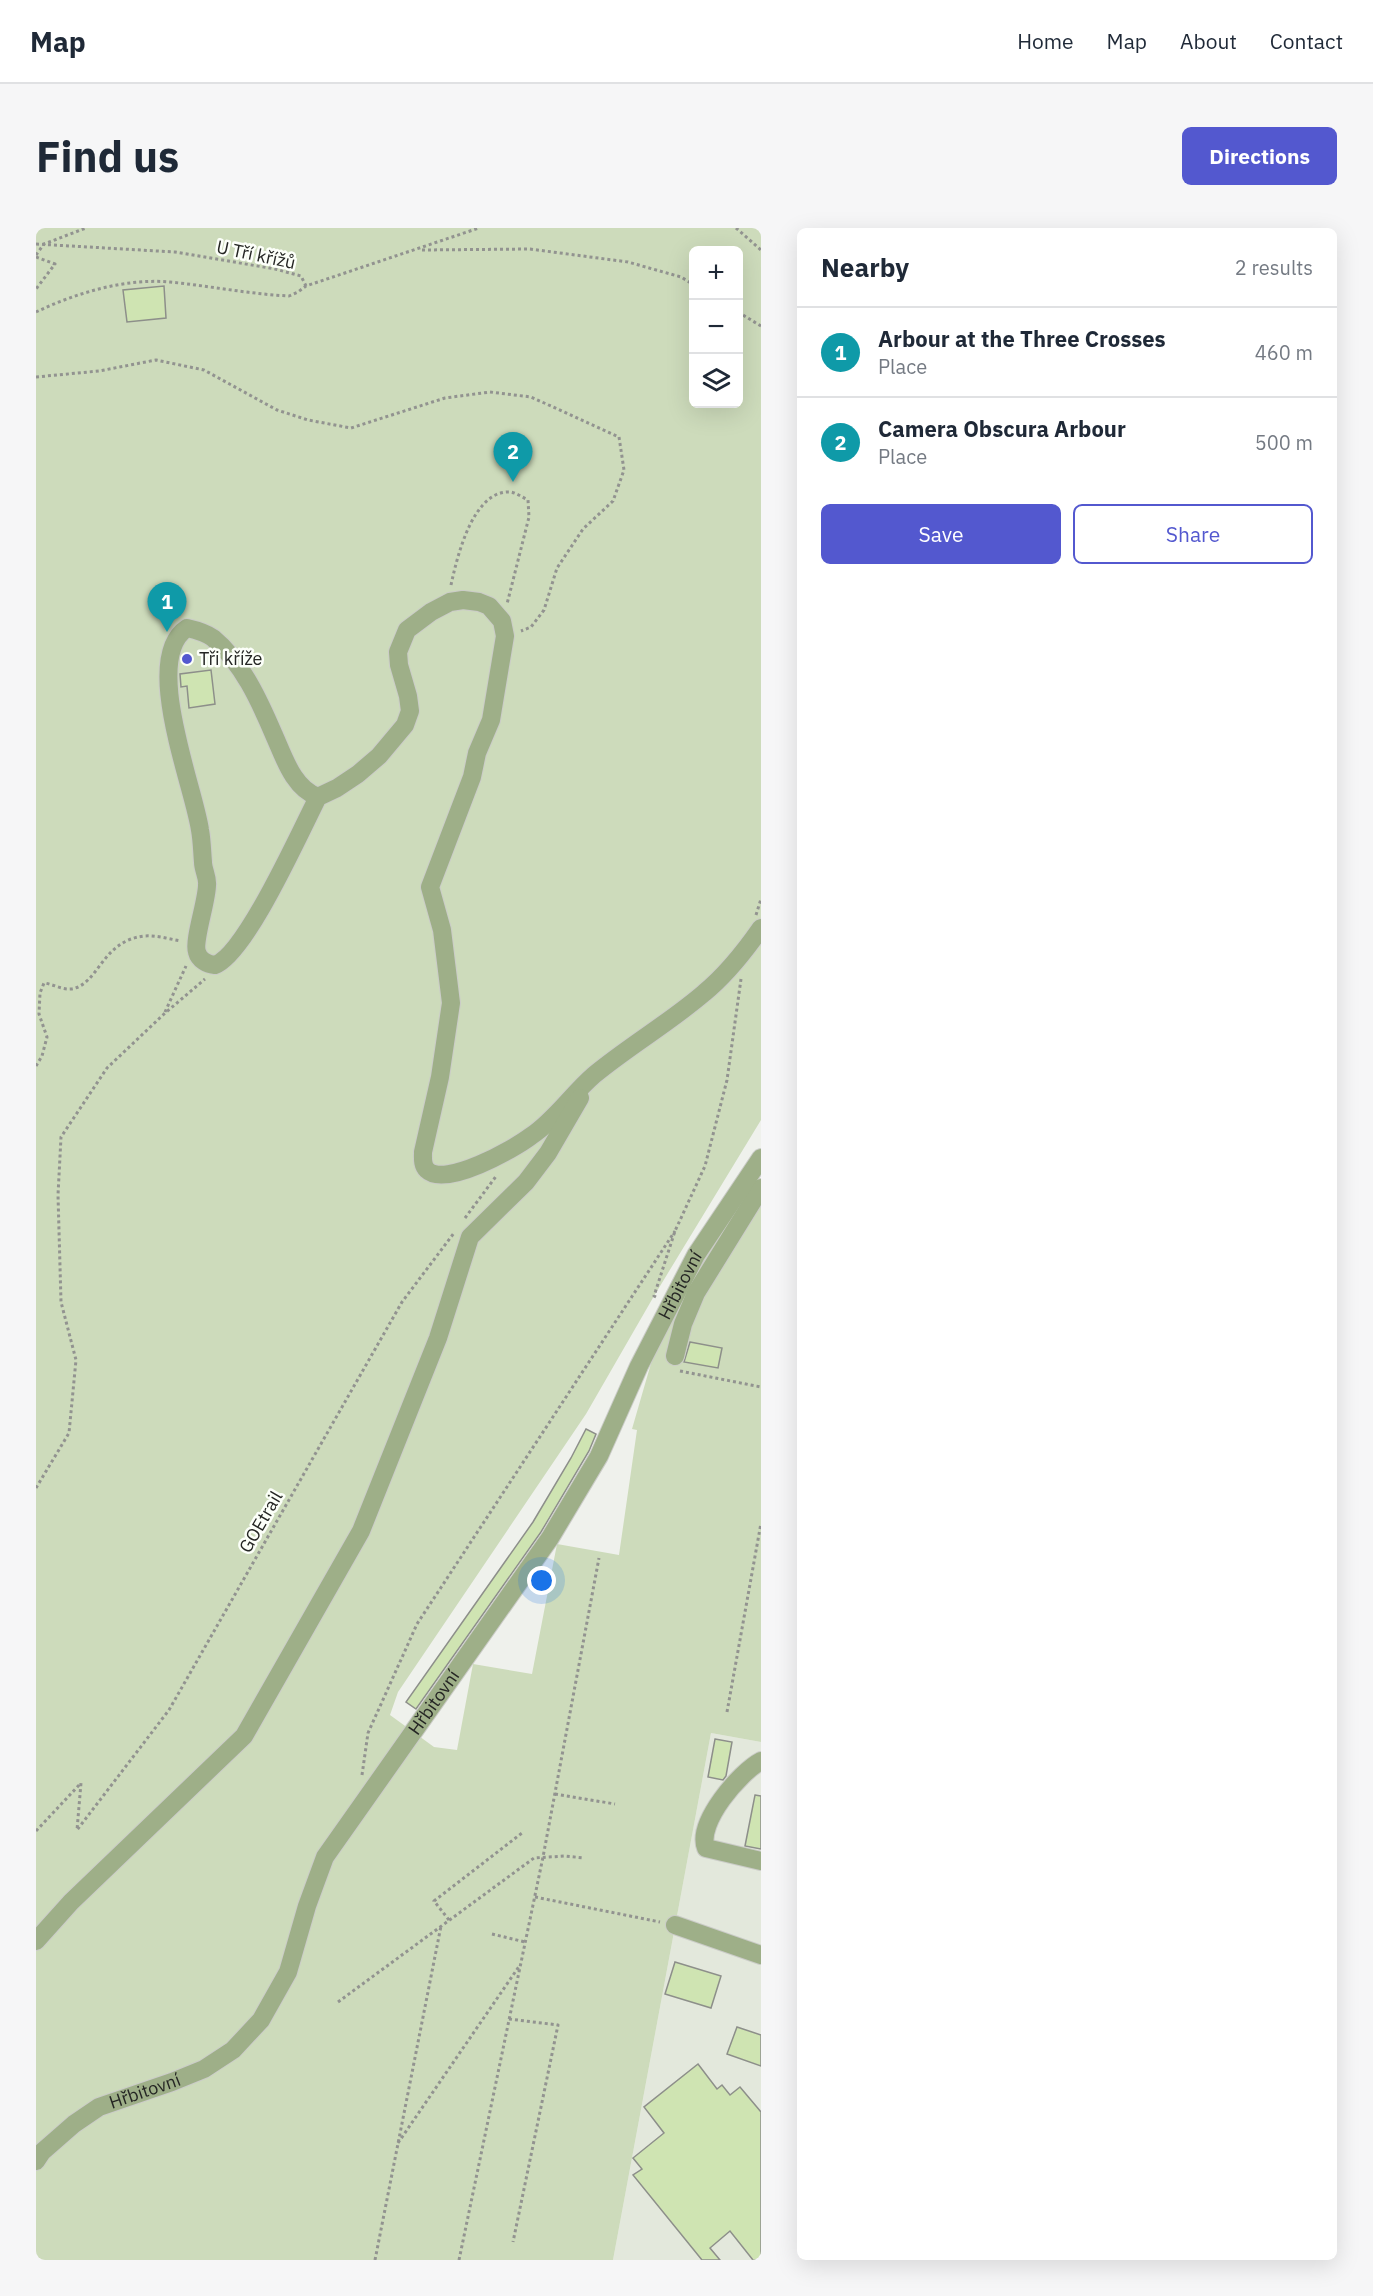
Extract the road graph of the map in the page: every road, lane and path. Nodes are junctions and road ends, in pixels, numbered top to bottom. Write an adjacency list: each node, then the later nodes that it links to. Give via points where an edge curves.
1 (86, 228): 5 (path)
2 (479, 228): 6 (path)
3 (736, 228): 7 (path)
4 (36, 244): 5 (path, U Tří křížů)
5 (44, 244): 8 (path); 10 (path, U Tří křížů, via 175,252 301,276)
6 (417, 250): 9 (path, via 530,249 628,262); 10 (path)
7 (760, 250)
8 (36, 256): 11 (path, via 55,264)
9 (689, 282)
10 (306, 286): 12 (path, U Tří křížů, via 289,296 167,282 112,285)
11 (36, 289)
12 (36, 310)
13 (743, 315): 14 (path)
14 (761, 326)
15 (36, 377): 17 (path, via 156,360 204,370 277,410 351,428 445,398 490,392 531,397 619,437 624,470 613,501 583,529 557,568 544,610 531,627)
16 (451, 585): 17 (path, via 472,521 488,499 513,492 528,500 527,526)
17 (504, 628): 18 (street, via 489,606 463,600 431,612 407,630 398,652 410,711 405,725 379,756 337,788); 26 (street, via 491,720 430,887 442,930 452,1003 423,1164 434,1174 444,1175 473,1168 533,1136)
18 (318, 797): 20 (street, via 309,794 294,777 235,663 213,638 187,628 181,632 173,646 168,671 171,704 181,759 200,825 208,882); 22 (street, via 247,931)
19 (761, 928): 21 (street)
20 (196, 944): 22 (street, via 198,955 206,963 215,965); 25 (path, via 153,936 131,939 112,949 89,980 72,989 44,983 39,1014 47,1037)
21 (745, 951): 26 (street, via 705,992); 32 (path, via 719,1112 705,1166)
22 (225, 959): 24 (path)
23 (177, 986): 24 (path)
24 (165, 1014): 36 (path, via 107,1068 61,1137 58,1195 62,1302 76,1360 69,1433)
25 (36, 1066)
26 (592, 1076): 54 (street, via 548,1154 526,1182 470,1237 438,1338 361,1531 244,1736 71,1902)
27 (761, 1158): 33 (street, Hřbitovní, via 696,1255)
28 (497, 1174): 30 (path)
29 (761, 1188): 34 (street, via 696,1293)
30 (463, 1220)
31 (456, 1229): 44 (path, GOEtrail, via 402,1302 169,1710 77,1830 81,1783)
32 (675, 1231): 33 (path, via 654,1296); 41 (path, via 417,1624 368,1734)
33 (670, 1305): 61 (street, Hřbitovní, via 599,1456 550,1538 325,1857 288,1972 261,2020 233,2050 204,2069 99,2107 74,2124)
34 (673, 1363): 35 (path)
35 (761, 1387)
36 (36, 1488)
37 (761, 1522): 39 (path)
38 (599, 1558): 42 (path)
39 (727, 1712)
40 (761, 1761): 48 (street, via 750,1767 714,1811 704,1842 706,1848)
41 (362, 1777)
42 (555, 1794): 43 (path); 46 (path)
43 (615, 1804)
44 (36, 1831)
45 (522, 1833): 50 (path, via 434,1901)
46 (543, 1857): 47 (path); 49 (path); 50 (path, via 534,1858)
47 (584, 1858)
48 (761, 1861)
49 (535, 1897): 51 (path); 55 (path)
50 (449, 1920): 52 (path)
51 (675, 1925): 56 (street)
52 (441, 1926): 58 (path); 60 (path)
53 (492, 1934): 55 (path)
54 (36, 1941)
55 (525, 1942): 57 (path)
56 (761, 1955)
57 (521, 1964): 59 (path); 60 (path)
58 (338, 2002)
59 (509, 2019): 62 (path, via 558,2025); 64 (path)
60 (398, 2145): 63 (path)
61 (36, 2161)
62 (513, 2242)
63 (375, 2260)
64 (459, 2260)

